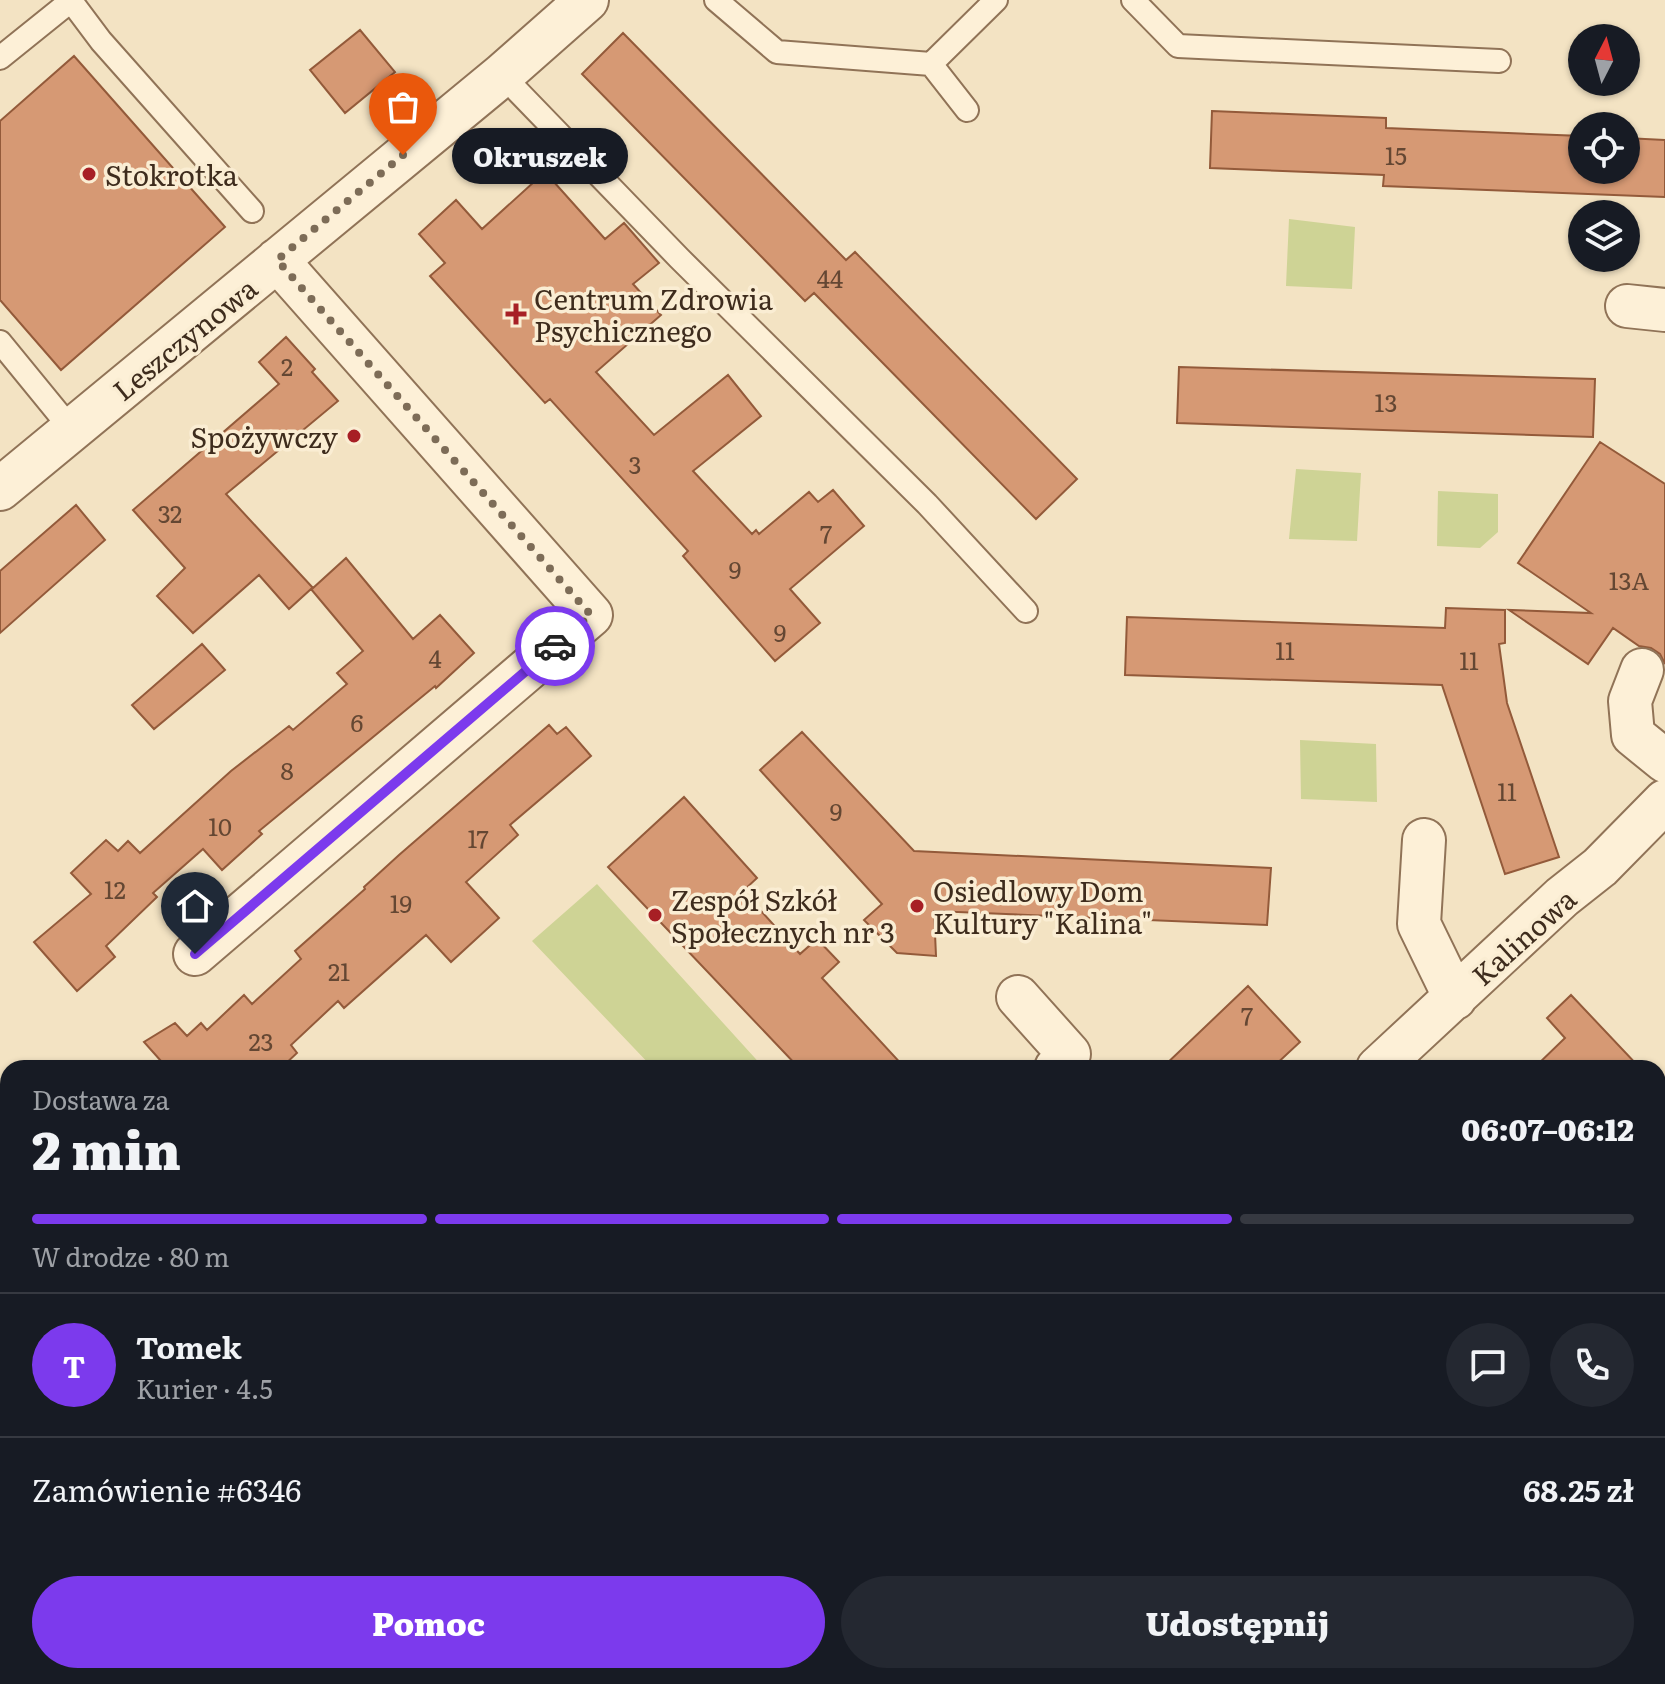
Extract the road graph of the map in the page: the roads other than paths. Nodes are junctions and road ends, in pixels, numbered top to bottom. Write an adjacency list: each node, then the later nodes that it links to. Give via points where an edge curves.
1 (72, 0): 6 (lane); 11 (lane, via 101,41)
2 (587, 0): 9 (street, Leszczynowa)
3 (716, 0): 8 (lane, via 777,52)
4 (996, 0): 8 (lane)
5 (1133, 0): 7 (lane, via 1178,46)
6 (0, 58)
7 (1499, 61)
8 (931, 64): 10 (lane)
9 (502, 75): 12 (street, Leszczynowa); 16 (lane, via 927,504)
10 (967, 110)
11 (252, 211)
12 (277, 260): 14 (street, Leszczynowa); 21 (street, via 591,615)
13 (0, 342): 14 (lane)
14 (72, 430): 15 (street, Leszczynowa)
15 (0, 489)
16 (1026, 611)
17 (1642, 670): 18 (street, via 1630,701 1633,735)
18 (1665, 761)
19 (1665, 801): 23 (street, Kalinowa)
20 (1424, 840): 23 (street, via 1419,924)
21 (195, 954)
22 (1018, 997): 24 (street, via 1069,1054)
23 (1455, 998): 25 (street, Kalinowa)
24 (1063, 1060)
25 (1387, 1060)

